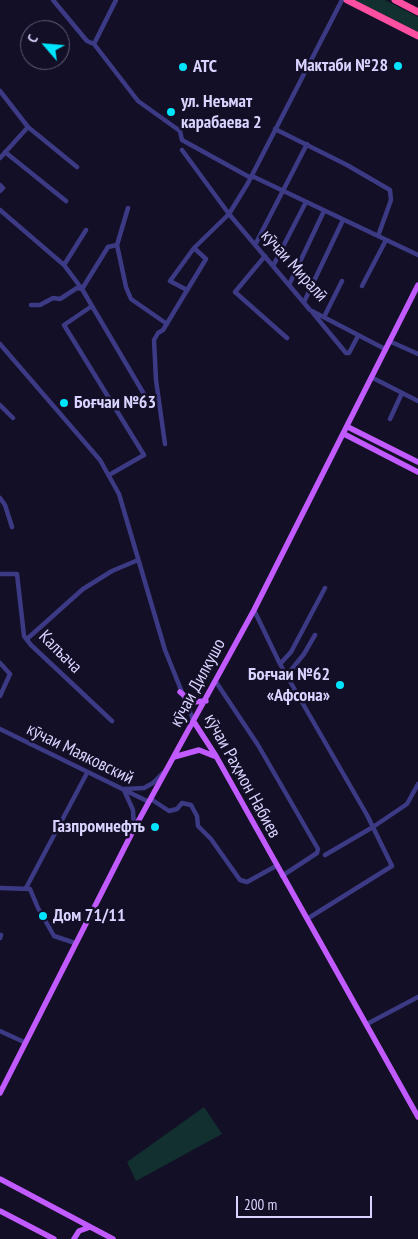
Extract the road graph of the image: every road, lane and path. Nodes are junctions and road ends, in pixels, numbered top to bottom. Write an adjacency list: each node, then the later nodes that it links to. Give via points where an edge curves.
1 (53, 0): 8 (street, via 87,41)
2 (116, 0): 8 (street)
3 (342, 0): 11 (street)
4 (347, 0): 7 (highway)
5 (395, 0): 6 (highway)
6 (418, 12)
7 (418, 36)
8 (94, 44): 17 (street, via 138,101 180,131 182,140)
9 (0, 92): 10 (street)
10 (28, 127): 14 (street); 16 (street)
11 (275, 129): 12 (street); 17 (street)
12 (307, 144): 20 (street); 29 (street, via 390,190 391,200)
13 (182, 150): 26 (street, кӯчаи Миралӣ)
14 (5, 152): 15 (street); 21 (street)
15 (0, 158)
16 (77, 167)
17 (251, 177): 20 (street); 26 (street)
18 (0, 185): 19 (street, via 3,188)
19 (0, 191)
20 (283, 191): 22 (street); 32 (street)
21 (66, 201)
22 (306, 202): 25 (street); 37 (street)
23 (128, 208): 31 (street)
24 (0, 210): 36 (street)
25 (324, 210): 27 (street); 39 (street)
26 (229, 214): 32 (street, кӯчаи Миралӣ); 33 (street)
27 (343, 220): 29 (street); 44 (street)
28 (86, 230): 36 (street)
29 (378, 236): 30 (street)
30 (386, 240): 35 (street); 41 (street)
31 (117, 245): 42 (street, via 108,247); 49 (street, via 131,299)
32 (256, 245): 34 (street, кӯчаи Миралӣ)
33 (194, 248): 43 (street, via 206,259); 43 (street, via 170,282)
34 (265, 256): 37 (street, кӯчаи Миралӣ); 51 (street, via 236,292)
35 (418, 256)
36 (64, 265): 42 (street)
37 (274, 266): 39 (street, кӯчаи Миралӣ)
38 (342, 281): 48 (street)
39 (289, 285): 44 (street, кӯчаи Миралӣ)
40 (418, 285): 52 (main road, кӯчаи Дилкушо)
41 (362, 286)
42 (82, 289): 45 (street, via 77,288 60,299); 46 (street)
43 (187, 290): 49 (street)
44 (304, 302): 47 (street, кӯчаи Миралӣ)
45 (31, 305)
46 (92, 306): 59 (street, via 150,406); 68 (street, via 64,325 144,455)
47 (310, 310): 48 (street, кӯчаи Миралӣ); 50 (street, via 346,353)
48 (324, 317): 50 (street, кӯчаи Миралӣ)
49 (167, 324): 59 (street, via 154,340)
50 (358, 336): 54 (street, кӯчаи Миралӣ)
51 (287, 338)
52 (389, 341): 54 (main road, кӯчаи Дилкушо); 55 (street)
53 (0, 344): 68 (street, кӯчаи Раҳмон Набиев, via 100,460)
54 (385, 349): 56 (main road, кӯчаи Дилкушо)
55 (418, 354)
56 (371, 377): 57 (street); 63 (main road, кӯчаи Дилкушо)
57 (402, 393): 58 (street); 62 (street)
58 (418, 400)
59 (160, 403): 65 (street)
60 (0, 405): 61 (street)
61 (13, 418)
62 (390, 419)
63 (348, 427): 64 (main road, кӯчаи Дилкушо); 66 (main road)
64 (344, 434): 67 (main road); 74 (main road, кӯчаи Дилкушо)
65 (165, 444)
66 (418, 462)
67 (418, 472)
68 (108, 475): 71 (street, кӯчаи Раҳмон Набиев, via 119,494)
69 (0, 498): 70 (street)
70 (12, 527)
71 (138, 560): 76 (street, via 83,589); 81 (street, кӯчаи Раҳмон Набиев)
72 (0, 574): 76 (street, Калъача, via 17,574)
73 (325, 588): 78 (street, via 291,652)
74 (254, 610): 78 (street); 80 (main road, кӯчаи Дилкушо)
75 (315, 635): 79 (street)
76 (27, 639): 84 (street, Калъача)
77 (0, 663): 82 (street, via 9,671 10,678)
78 (280, 664): 79 (street)
79 (287, 675): 94 (street)
80 (216, 682): 83 (main road, кӯчаи Дилкушо); 98 (street, via 258,745 318,849 317,853)
81 (180, 692): 83 (main road, via 192,702); 85 (street, кӯчаи Раҳмон Набиев)
82 (0, 696)
83 (206, 701): 85 (main road, кӯчаи Дилкушо)
84 (112, 721)
85 (194, 722): 87 (main road, кӯчаи Раҳмон Набиев); 88 (main road, кӯчаи Дилкушо)
86 (0, 729): 90 (street, кӯчаи Маяковский)
87 (216, 756): 88 (main road, via 199,750); 97 (main road, кӯчаи Раҳмон Набиев)
88 (174, 757): 89 (main road, кӯчаи Дилкушо)
89 (167, 768): 92 (street, via 144,788); 93 (main road, кӯчаи Дилкушо)
90 (87, 773): 92 (street, кӯчаи Маяковский); 100 (street)
91 (418, 784): 94 (street, via 406,804)
92 (122, 789): 93 (street, кӯчаи Маяковский); 95 (street, via 133,810)
93 (150, 801): 95 (main road, кӯчаи Дилкушо); 97 (street, кӯчаи Маяковский, via 169,811 182,804 192,805 198,826 240,880 247,882)
94 (373, 827): 96 (street); 101 (street, via 392,866)
95 (134, 829): 102 (main road, кӯчаи Дилкушо)
96 (326, 856)
97 (276, 866): 98 (main road, кӯчаи Раҳмон Набиев)
98 (282, 876): 101 (main road, кӯчаи Раҳмон Набиев)
99 (0, 888): 100 (street)
100 (26, 888): 102 (street, via 34,892 38,908 54,936)
101 (307, 919): 104 (main road, кӯчаи Раҳмон Набиев)
102 (75, 943): 106 (main road, кӯчаи Дилкушо)
103 (418, 996): 104 (street)
104 (367, 1024): 108 (main road, кӯчаи Раҳмон Набиев)
105 (0, 1031): 106 (street)
106 (26, 1043): 107 (main road, кӯчаи Дилкушо)
107 (0, 1093)
108 (418, 1117)
109 (0, 1179): 111 (main road)
110 (0, 1211): 112 (main road)
111 (90, 1227): 113 (main road, via 79,1231); 114 (main road)
112 (54, 1239)
113 (74, 1239)
114 (113, 1239)

